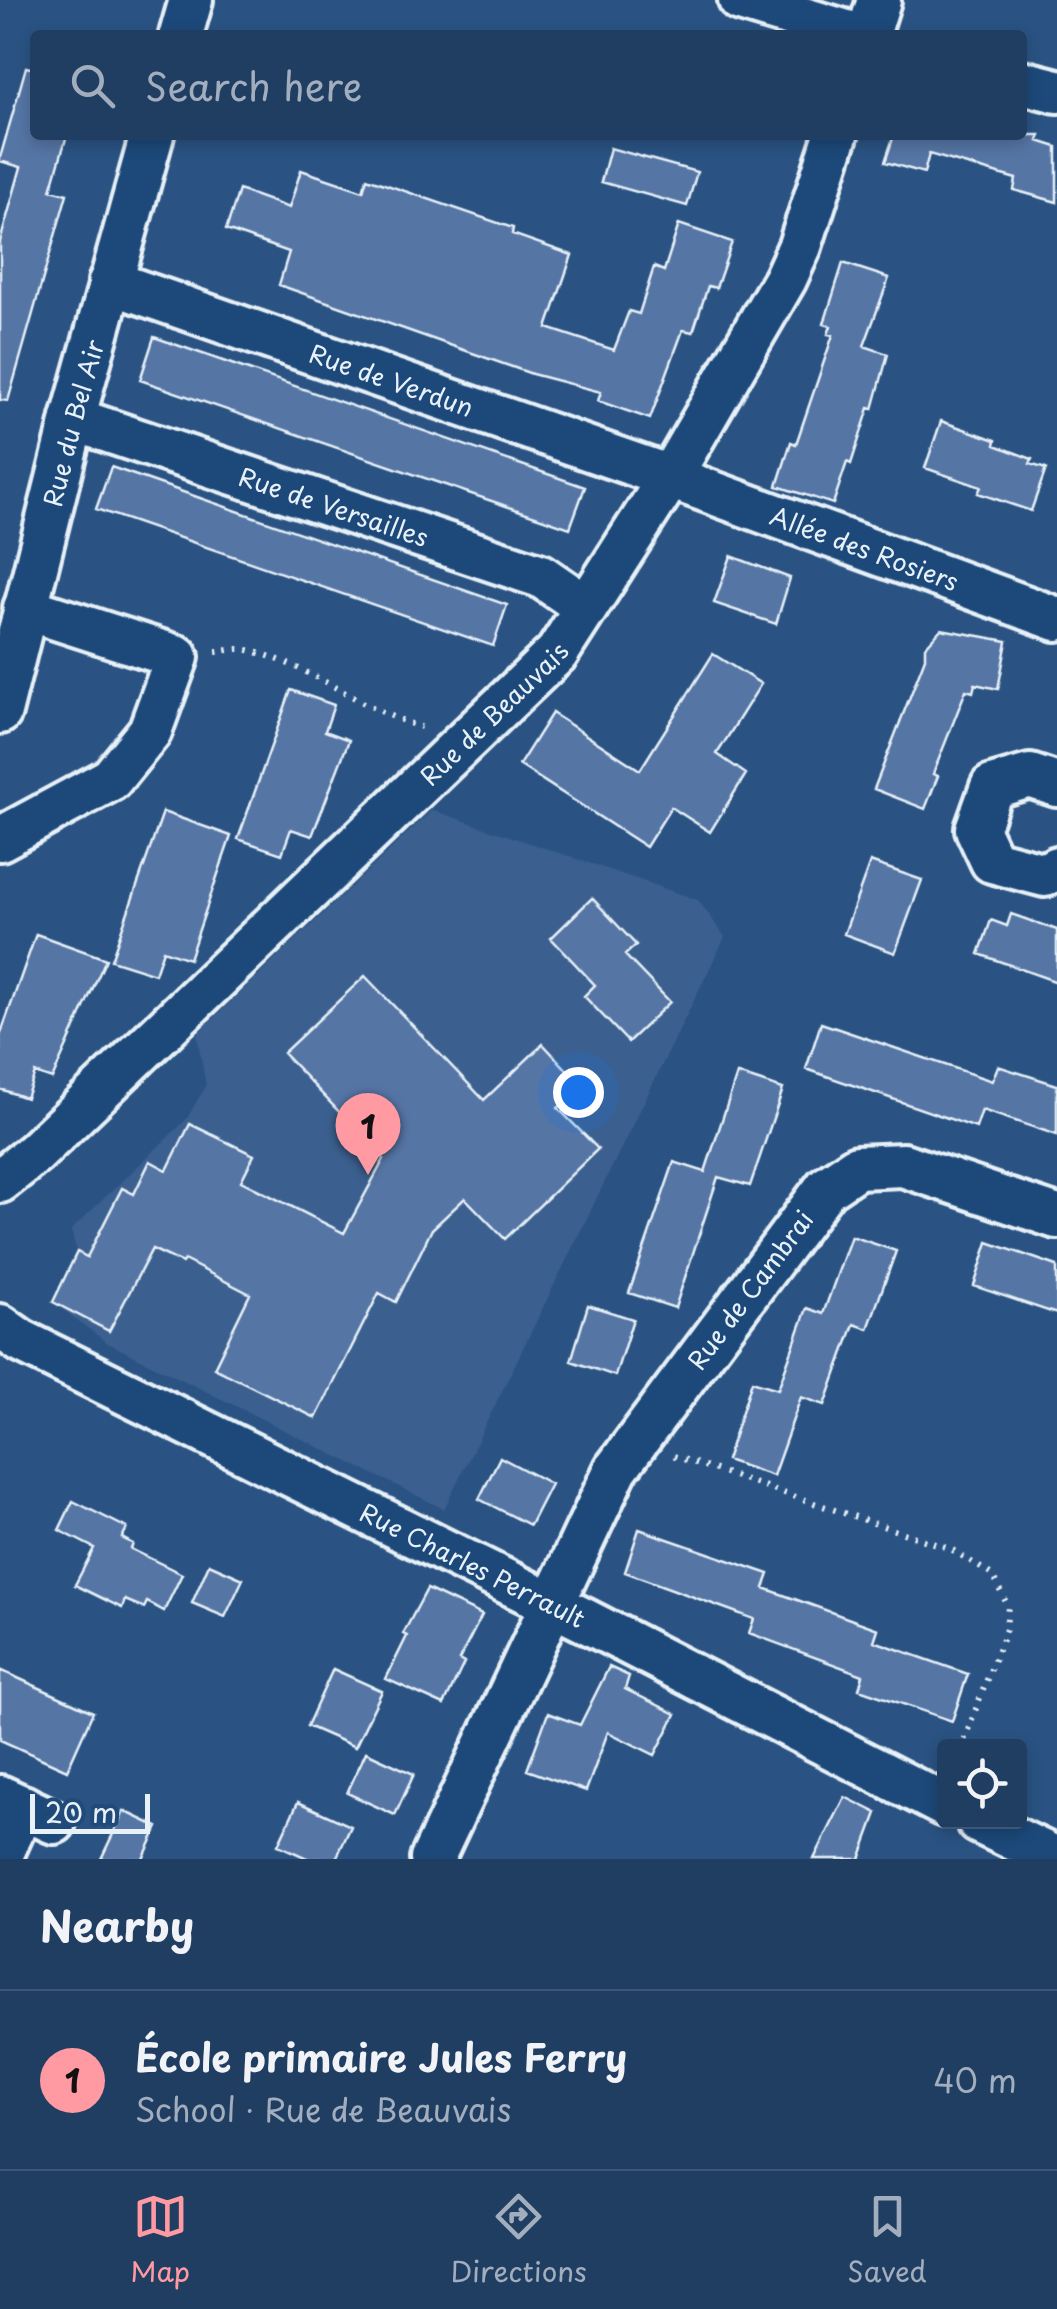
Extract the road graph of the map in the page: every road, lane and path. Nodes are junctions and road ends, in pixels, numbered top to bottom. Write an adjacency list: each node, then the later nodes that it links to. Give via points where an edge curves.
1 (191, 0): 4 (street)
2 (740, 0): 5 (street)
3 (879, 0): 6 (street)
4 (182, 30)
5 (840, 30)
6 (870, 30)
7 (1027, 83): 8 (street)
8 (1057, 92)
9 (151, 140): 11 (street, Rue du Bel Air)
10 (834, 140): 13 (street, Rue de Beauvais, via 785,279)
11 (110, 282): 12 (street, Rue du Bel Air); 13 (street, Rue de Verdun)
12 (74, 419): 14 (street, Rue de Versailles, via 540,576); 15 (street, Rue du Bel Air)
13 (670, 478): 14 (street, Rue de Beauvais); 16 (street, Allée des Rosiers)
14 (586, 607): 19 (street, Rue de Beauvais, via 558,653)
15 (25, 608): 17 (street); 18 (street, Rue du Bel Air)
16 (1057, 620)
17 (176, 657): 19 (path, via 244,648 342,688 391,718); 21 (street, via 150,731 111,779)
18 (0, 712)
19 (465, 740): 23 (street, Rue de Beauvais)
20 (1057, 785): 22 (street, via 1030,776 992,787 977,830 992,861 1045,875)
21 (0, 839)
22 (1057, 868)
23 (0, 1181)
24 (1057, 1217): 26 (street, Rue de Cambrai, via 903,1164 856,1167 826,1188)
25 (0, 1326): 27 (street, Rue Charles Perrault)
26 (633, 1442): 27 (street, Rue de Cambrai); 28 (path, via 951,1550 992,1575 1008,1606 1006,1630)
27 (550, 1605): 29 (street, Rue Charles Perrault); 33 (street, Rue de Cambrai)
28 (965, 1739)
29 (937, 1801)
30 (26, 1809): 32 (street)
31 (994, 1829): 34 (street)
32 (0, 1858)
33 (432, 1859)
34 (1057, 1859)

